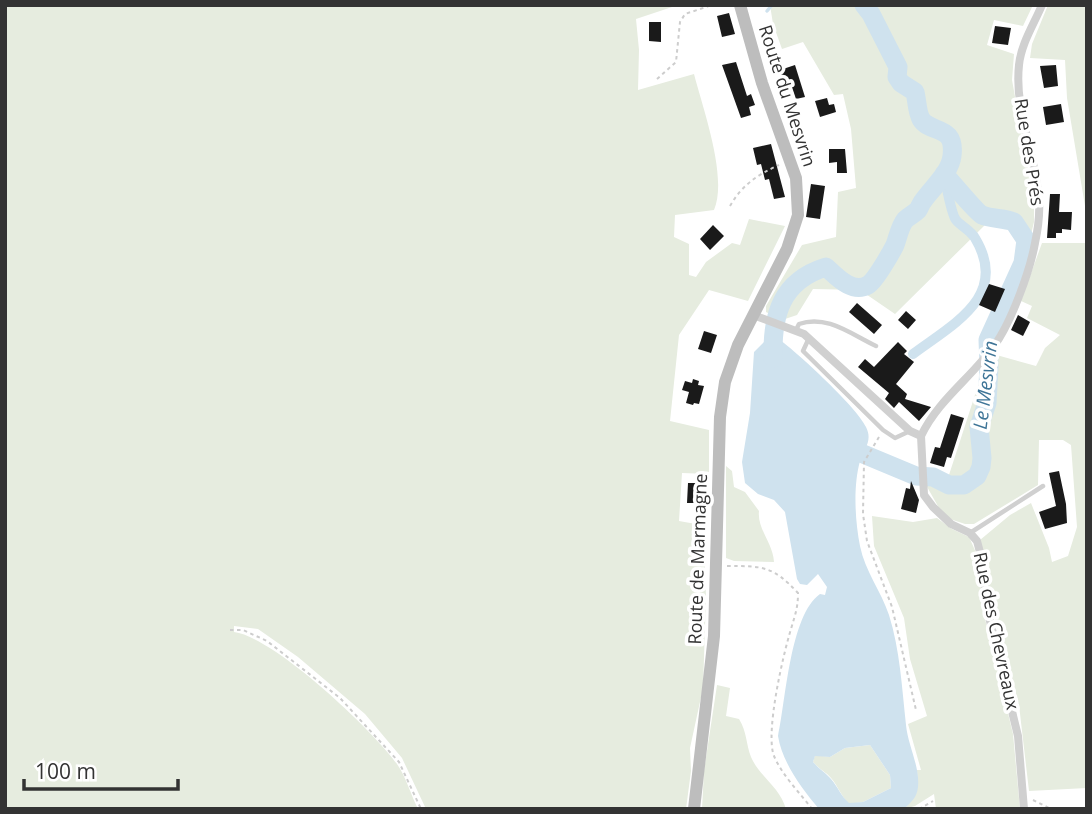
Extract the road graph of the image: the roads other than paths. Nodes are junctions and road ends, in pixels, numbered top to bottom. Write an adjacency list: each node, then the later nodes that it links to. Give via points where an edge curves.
1 (740, 5): 3 (main road, Route du Mesvrin, via 796,178 798,198 794,230)
2 (1042, 5): 8 (street, Rue des Prés, via 1021,55 1018,85 1039,199 1034,247 1023,285 994,347 931,416)
3 (759, 317): 4 (street); 11 (main road, Route de Marmagne, via 738,345 725,382 720,417 714,636)
4 (795, 330): 5 (street); 6 (lane, via 799,324 819,320)
5 (808, 338): 7 (street); 7 (lane, via 803,351 883,430 895,438)
6 (876, 346)
7 (910, 431): 8 (street)
8 (920, 436): 10 (street, Rue des Chevreaux, via 924,495 951,524)
9 (1043, 486): 10 (lane)
10 (970, 533): 12 (street, Rue des Chevreaux, via 981,556 989,617 1018,736)
11 (694, 809)
12 (1024, 809)

